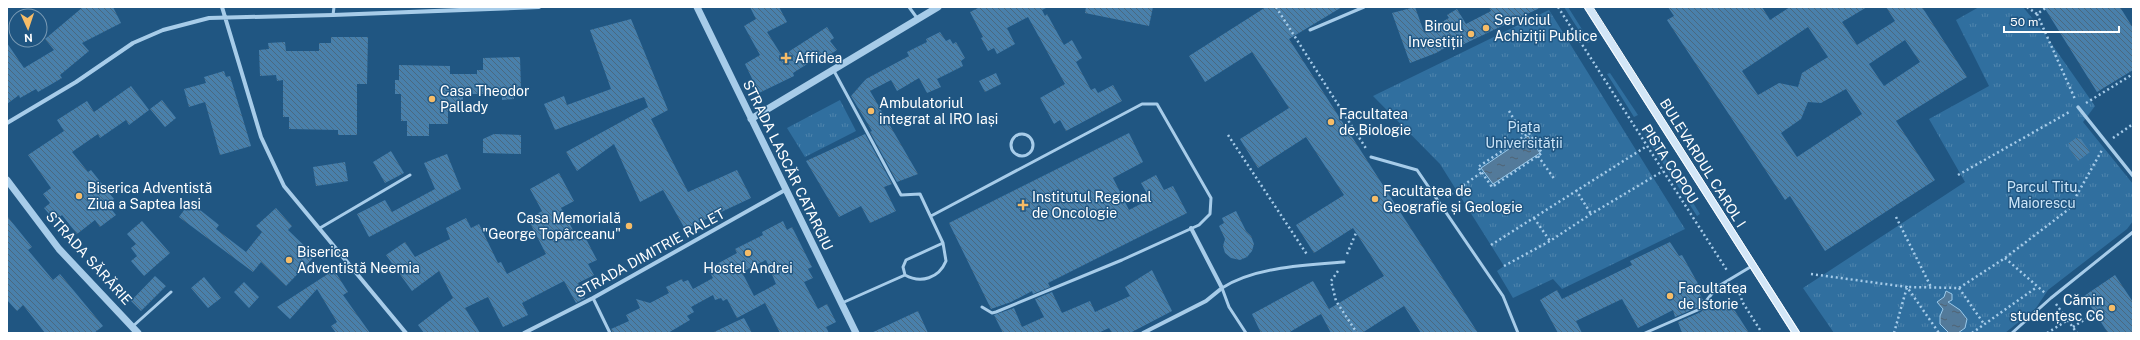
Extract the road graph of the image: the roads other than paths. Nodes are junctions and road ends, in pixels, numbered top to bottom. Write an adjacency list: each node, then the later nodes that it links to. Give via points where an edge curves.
1 (222, 7): 11 (street)
2 (334, 7): 10 (lane)
3 (496, 7): 4 (street); 10 (street)
4 (539, 7)
5 (697, 7): 16 (street, STRADA LASCĂR CATARGIU)
6 (909, 7): 12 (lane)
7 (938, 7): 12 (street)
8 (1364, 7): 13 (lane)
9 (1588, 7): 31 (main road, BULEVARDUL CAROL I)
10 (333, 15): 11 (street)
11 (226, 17): 17 (street, via 201,20 164,30 133,43); 26 (street, via 261,136 272,162 284,186)
12 (918, 20): 14 (street)
13 (1310, 30)
14 (834, 71): 16 (street); 25 (lane, via 901,195 920,194)
15 (2078, 107): 22 (street)
16 (751, 119): 24 (street, STRADA LASCĂR CATARGIU)
17 (7, 124)
18 (1024, 156): 18 (lane, via 1033,149 1033,142 1029,136 1022,134 1015,136 1011,146 1014,153); 20 (lane)
19 (1371, 157): 46 (lane, via 1418,170 1503,296)
20 (1027, 163): 25 (lane); 27 (lane, via 1142,104 1157,104 1211,198 1210,214 1199,225)
21 (410, 176): 26 (lane)
22 (2133, 176)
23 (7, 180): 38 (street, STRADA SĂRĂRIE, via 59,249)
24 (785, 190): 35 (street, STRADA DIMITRIE RALET); 36 (street, STRADA LASCĂR CATARGIU)
25 (931, 216): 29 (lane)
26 (320, 228): 40 (street)
27 (1191, 228): 33 (street); 37 (lane, via 996,312 992,313)
28 (2133, 232): 49 (lane)
29 (943, 243): 32 (lane, via 906,260 903,267); 32 (lane, via 946,261 937,273 922,281)
30 (1344, 262): 33 (lane, via 1293,267 1237,278)
31 (1753, 265): 47 (lane, via 1717,288 1700,309); 48 (main road, BULEVARDUL CAROL I)
32 (905, 275): 36 (lane)
33 (1222, 288): 44 (street, via 1206,301); 45 (lane)
34 (171, 292): 38 (lane)
35 (593, 298): 41 (street, STRADA DIMITRIE RALET); 42 (lane)
36 (842, 303): 43 (street, STRADA LASCĂR CATARGIU)
37 (982, 307)
38 (132, 327): 39 (street, STRADA SĂRĂRIE)
39 (138, 333)
40 (406, 333)
41 (524, 333)
42 (610, 333)
43 (856, 333)
44 (1143, 333)
45 (1246, 333)
46 (1518, 333)
47 (1645, 333)
48 (1796, 333)
49 (2012, 333)

